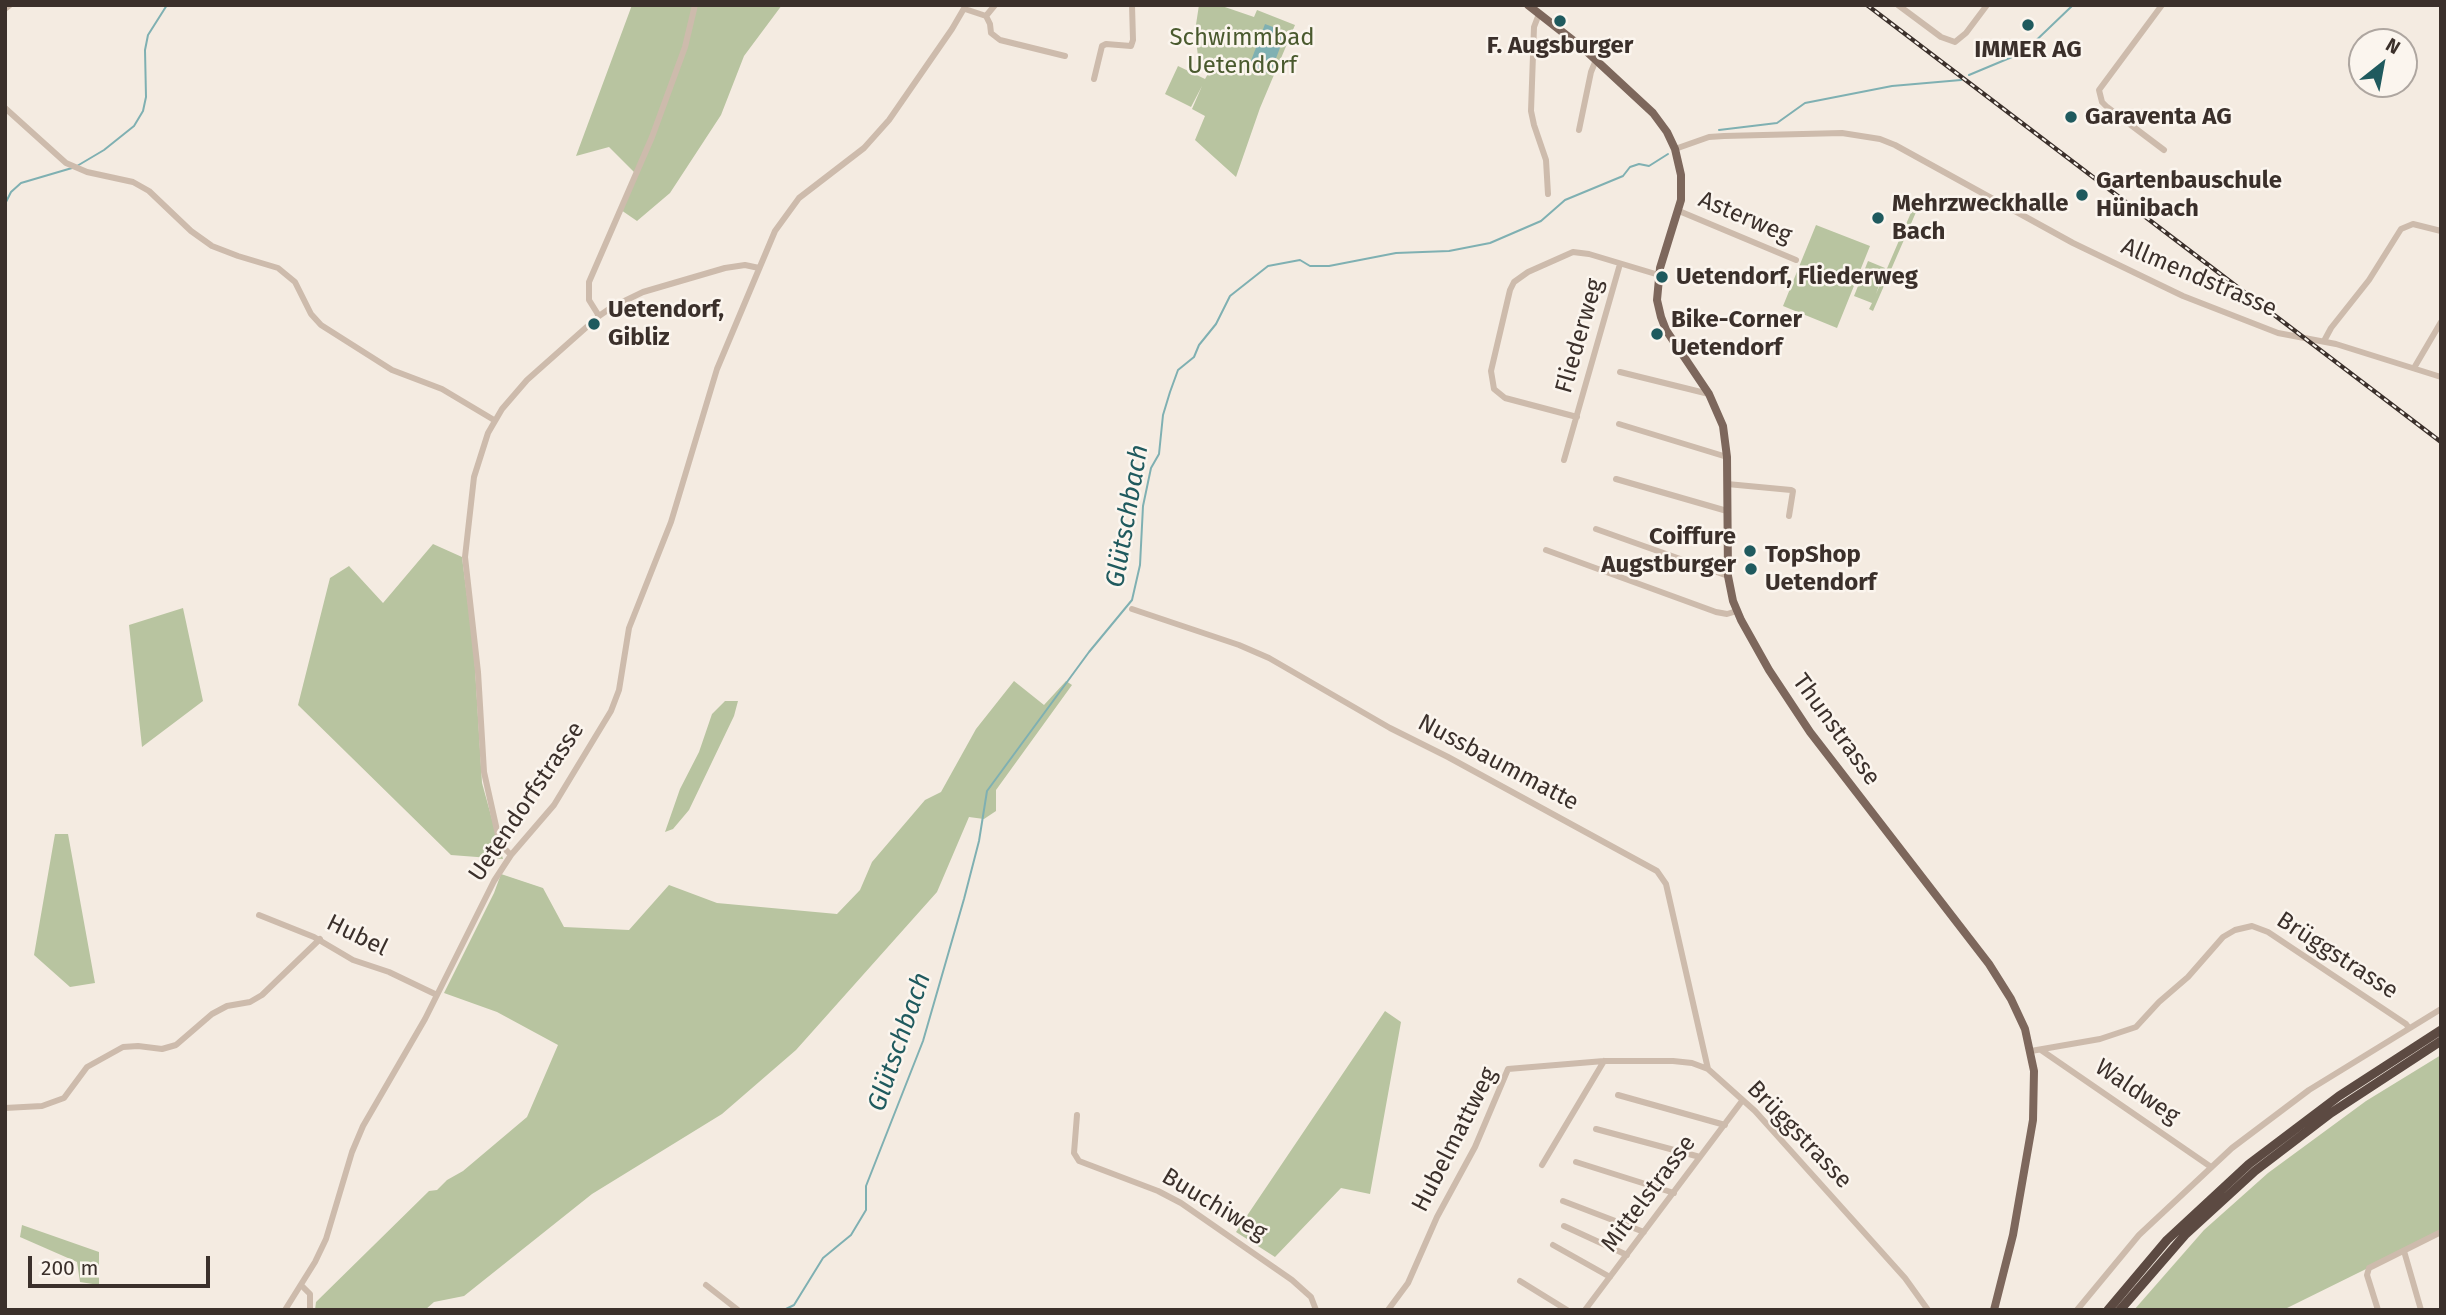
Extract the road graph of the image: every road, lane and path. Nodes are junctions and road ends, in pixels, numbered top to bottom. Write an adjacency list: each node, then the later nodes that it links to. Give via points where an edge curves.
1 (10, 5): 10 (street)
2 (695, 5): 27 (street, via 685,47 652,137 589,282 589,300)
3 (995, 5): 12 (street)
4 (1132, 5): 15 (street, via 1131,46 1102,46)
5 (1528, 5): 11 (main road)
6 (1898, 5): 7 (street, via 1955,42)
7 (1987, 5)
8 (2162, 5): 19 (street, via 2099,90 2107,107)
9 (966, 7): 12 (street); 25 (street, Uetendorfstrasse, via 889,120 864,148 793,204)
10 (5, 9)
11 (1539, 14): 14 (main road); 20 (street, via 1534,27 1531,111 1546,160)
12 (986, 16): 13 (street, via 991,33 1000,40)
13 (1065, 56)
14 (1596, 60): 17 (street); 18 (main road, via 1653,113)
15 (1094, 79)
16 (5, 108): 35 (street, via 74,167 133,182 212,246 278,268 295,282 321,325 392,370 442,389)
17 (1579, 130)
18 (1675, 149): 21 (main road, Thunstrasse, via 1681,175); 29 (street, Allmendstrasse, via 1724,136 1842,133 1880,139 2162,287 2278,333)
19 (2164, 150)
20 (1549, 194)
21 (1679, 211): 23 (street, Asterweg); 26 (main road, Thunstrasse)
22 (2441, 230): 29 (street, via 2413,224 2401,229)
23 (1796, 260)
24 (1620, 264): 26 (street, Fliederweg); 34 (street, Fliederweg); 34 (street, Fliederweg, via 1582,253 1567,254 1520,276 1507,299 1491,371 1494,389 1505,398)
25 (759, 268): 27 (street, via 739,265 659,287); 48 (street, Uetendorfstrasse, via 710,390 671,522 629,628 614,704 554,805)
26 (1659, 275): 33 (main road, Thunstrasse, via 1657,300 1662,321)
27 (599, 316): 35 (street, via 527,380)
28 (2441, 322): 30 (street)
29 (2324, 341): 30 (street, Allmendstrasse)
30 (2414, 368): 32 (street, Allmendstrasse)
31 (1620, 372): 33 (street)
32 (2441, 377)
33 (1709, 394): 37 (main road, Thunstrasse, via 1723,426)
34 (1577, 418): 38 (street, Fliederweg)
35 (494, 420): 48 (street, via 474,477 465,557 484,772 500,844)
36 (1619, 424): 37 (street)
37 (1727, 457): 40 (main road, Thunstrasse)
38 (1564, 460)
39 (1616, 479): 41 (street)
40 (1727, 484): 41 (main road, Thunstrasse); 42 (street, via 1791,490)
41 (1727, 511): 45 (main road, Thunstrasse)
42 (1789, 516)
43 (1596, 529): 45 (street)
44 (1546, 550): 47 (street, via 1716,611)
45 (1728, 576): 47 (main road, Thunstrasse)
46 (1132, 609): 59 (street, Nussbaummatte, via 1269,657 1390,728 1661,874)
47 (1737, 611): 57 (main road, Thunstrasse, via 1800,717 1996,975 2019,1014)
48 (511, 855): 51 (street, Uetendorfstrasse)
49 (259, 915): 50 (street, Hubel)
50 (320, 939): 51 (street, Hubel, via 354,960); 62 (street, via 262,995 212,1014 176,1045 123,1047 87,1067 64,1098 42,1106)
51 (437, 995): 80 (street, Uetendorfstrasse, via 363,1126 326,1239)
52 (2441, 1010): 53 (street, Brüggstrasse)
53 (2409, 1028): 56 (street, Brüggstrasse, via 2268,932 2252,926 2223,937 2136,1027); 69 (street, Brüggstrasse, via 2296,1099)
54 (2441, 1030): 92 (highway, via 2339,1096 2243,1169 2167,1240)
55 (2441, 1041): 93 (highway, via 2331,1112 2255,1171 2185,1235)
56 (2041, 1050): 57 (street, Brüggstrasse); 69 (street, Waldweg)
57 (2031, 1051): 90 (main road, Thunstrasse, via 2035,1088 2032,1128)
58 (1604, 1061): 59 (street, via 1673,1061); 68 (street); 86 (street, Hubelmattweg, via 1508,1069 1408,1283)
59 (1708, 1069): 61 (street, Brüggstrasse)
60 (1618, 1095): 64 (street)
61 (1742, 1101): 64 (street, Mittelstrasse); 89 (street, Brüggstrasse, via 1905,1278)
62 (5, 1108)
63 (1077, 1115): 85 (street, Buuchiweg, via 1074,1153 1079,1161 1181,1202 1292,1280 1311,1297)
64 (1725, 1125): 66 (street, Mittelstrasse)
65 (1596, 1129): 66 (street)
66 (1700, 1157): 70 (street, Mittelstrasse)
67 (1576, 1162): 70 (street)
68 (1542, 1164)
69 (2211, 1167): 91 (street, Brüggstrasse, via 2134,1240)
70 (1674, 1193): 73 (street, Mittelstrasse)
71 (1563, 1201): 73 (street)
72 (1564, 1226): 77 (street)
73 (1644, 1232): 77 (street, Mittelstrasse)
74 (2441, 1232): 76 (street)
75 (1553, 1245): 78 (street)
76 (2404, 1251): 94 (street, via 2367,1271); 95 (street)
77 (1627, 1255): 78 (street, Mittelstrasse)
78 (1610, 1277): 88 (street, Mittelstrasse)
79 (1520, 1281): 87 (street)
80 (301, 1285): 82 (street, Uetendorfstrasse); 83 (street, via 310,1294)
81 (706, 1285): 84 (street)
82 (285, 1310)
83 (310, 1310)
84 (738, 1310)
85 (1316, 1310)
86 (1388, 1310)
87 (1567, 1310)
88 (1586, 1310)
89 (1928, 1310)
90 (1994, 1310)
91 (2077, 1310)
92 (2108, 1310)
93 (2120, 1310)
94 (2378, 1310)
95 (2421, 1310)

